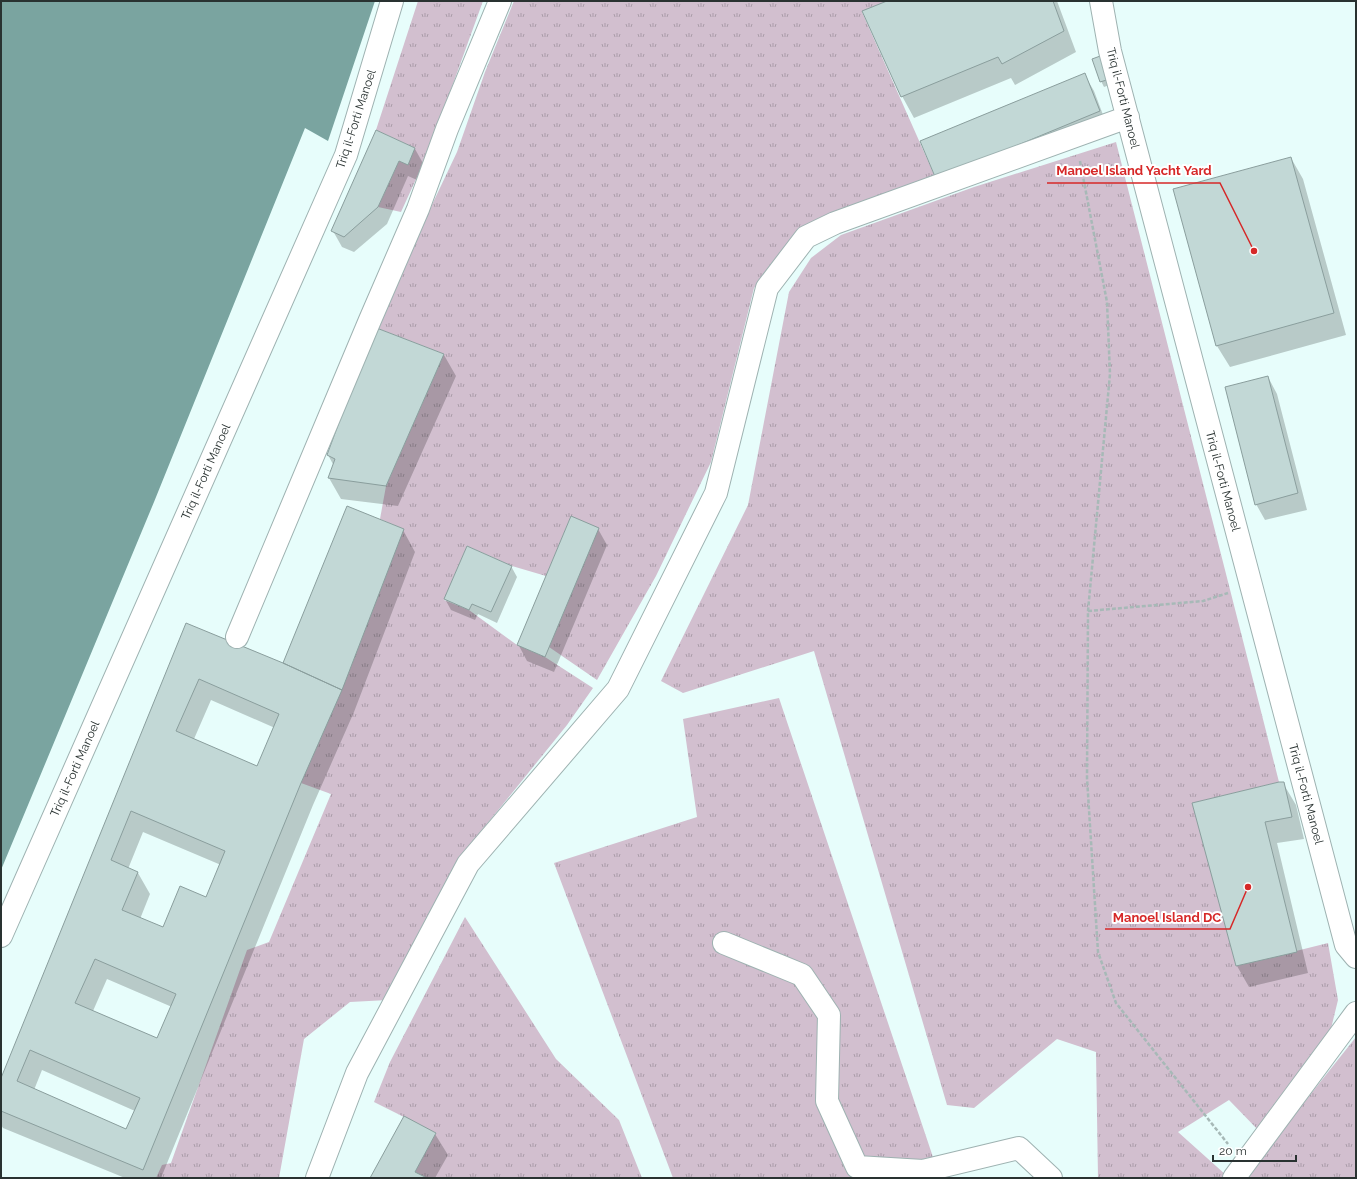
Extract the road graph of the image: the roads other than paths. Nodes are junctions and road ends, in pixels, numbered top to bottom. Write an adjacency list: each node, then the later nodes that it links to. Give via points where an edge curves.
1 (392, 1): 6 (street, Triq il-Forti Manoel, via 346,155)
2 (500, 1): 5 (street, via 447,129 418,209)
3 (1101, 1): 4 (street, Triq il-Forti Manoel, via 1110,51)
4 (1128, 117): 8 (street, Triq il-Forti Manoel, via 1346,945); 11 (street, via 835,223 806,237 767,288 716,493 618,689 468,864 357,1073)
5 (238, 637)
6 (1, 936)
7 (724, 943): 12 (street, via 802,975 829,1015 827,1101 857,1167 923,1171 1019,1148)
8 (1356, 957)
9 (1356, 1013): 10 (street)
10 (1239, 1172)
11 (316, 1178)
12 (1051, 1178)

